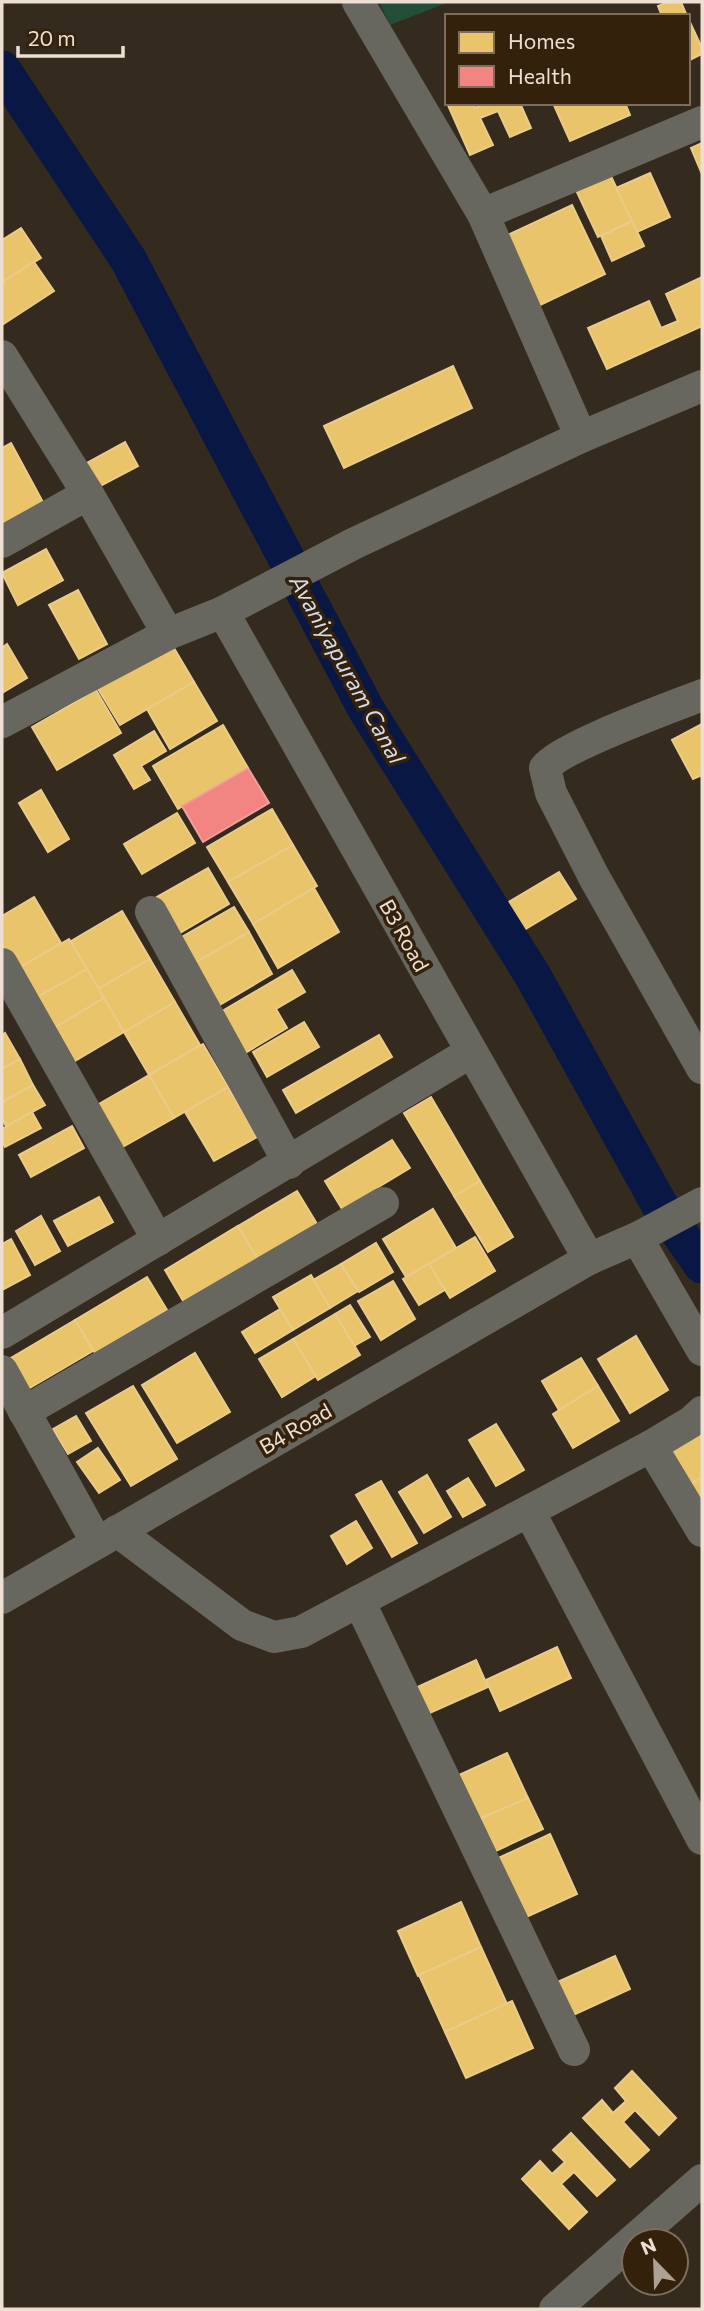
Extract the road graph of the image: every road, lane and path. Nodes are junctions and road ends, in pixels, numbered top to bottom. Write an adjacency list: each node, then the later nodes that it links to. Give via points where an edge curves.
1 (358, 2): 3 (street)
2 (702, 122): 3 (street)
3 (483, 214): 6 (street)
4 (2, 356): 7 (street)
5 (702, 386): 6 (street)
6 (581, 437): 9 (street, via 353,544)
7 (88, 494): 8 (street); 10 (street)
8 (2, 542)
9 (223, 612): 10 (street); 15 (street, B3 Road)
10 (168, 634): 12 (street)
11 (702, 695): 16 (street, via 572,749 545,768 551,793 594,877)
12 (2, 722)
13 (151, 912): 17 (street)
14 (2, 964): 21 (street)
15 (471, 1052): 17 (street); 22 (street, B3 Road)
16 (702, 1068)
17 (289, 1163): 21 (street)
18 (383, 1203): 26 (street)
19 (698, 1205): 20 (street, B4 Road)
20 (642, 1235): 22 (street, B4 Road); 24 (street)
21 (158, 1240): 23 (street)
22 (589, 1259): 31 (street, B4 Road)
23 (2, 1333)
24 (702, 1350)
25 (2, 1371): 26 (street)
26 (24, 1412): 31 (street)
27 (702, 1412): 28 (street)
28 (651, 1446): 29 (street); 30 (street)
29 (529, 1511): 33 (street); 34 (street)
30 (702, 1531)
31 (107, 1537): 32 (street, B4 Road); 33 (street, via 242,1625 274,1637 300,1632)
32 (2, 1598)
33 (359, 1601): 35 (street)
34 (702, 1839)
35 (574, 2050)
36 (702, 2180): 37 (street)
37 (555, 2309)

